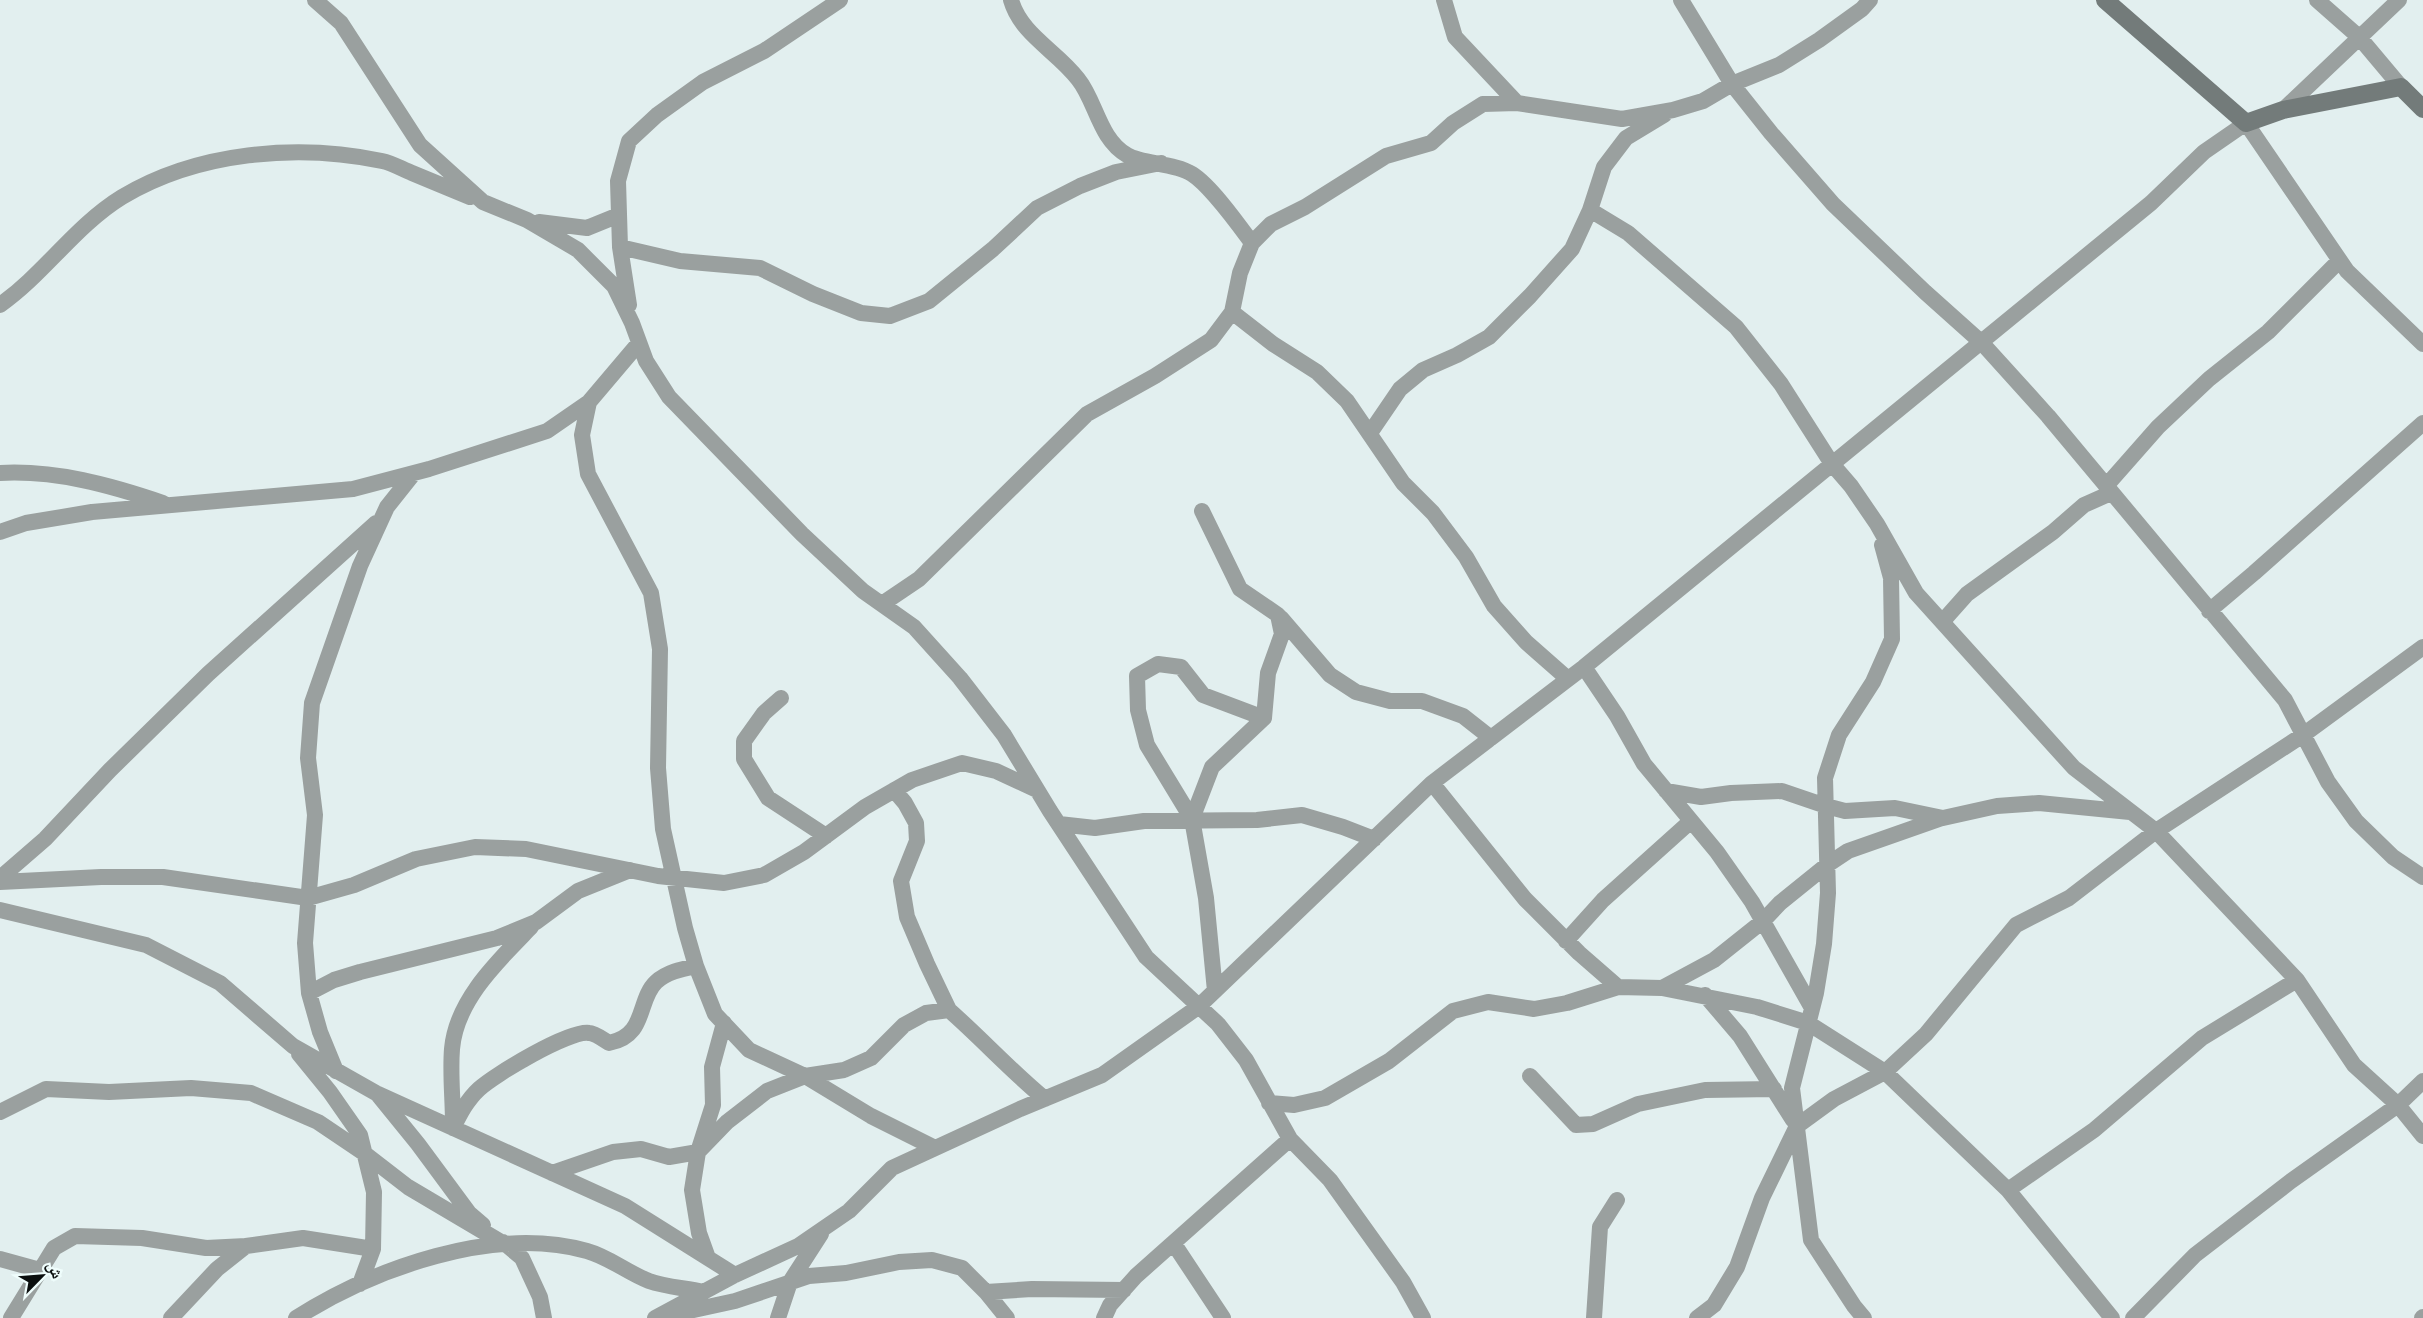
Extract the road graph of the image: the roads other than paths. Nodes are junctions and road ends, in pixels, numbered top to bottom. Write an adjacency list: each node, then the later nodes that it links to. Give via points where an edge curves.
1 (315, 0): 19 (street, via 341,23 420,145)
2 (840, 0): 21 (street, via 764,51 703,82 628,141 618,181)
3 (1011, 0): 18 (street, via 1033,36 1080,80 1110,138 1127,155)
4 (1444, 0): 13 (street, via 1455,37)
5 (1681, 0): 11 (street)
6 (1870, 0): 11 (street, via 1828,34 1779,65)
7 (2105, 0): 17 (street)
8 (2317, 0): 10 (street)
9 (2399, 0): 10 (street)
10 (2359, 37): 12 (street); 16 (street)
11 (1732, 84): 15 (street, via 1702,101); 30 (street, via 1833,204)
12 (2401, 87): 14 (street); 16 (street)
13 (1517, 103): 15 (street, via 1622,119); 23 (street, via 1483,105 1453,123 1431,143 1386,156 1271,224)
14 (2423, 109)
15 (1673, 110): 20 (street, via 1626,138 1604,167)
16 (2283, 110): 17 (street)
17 (2246, 123): 25 (street); 30 (street, via 2204,152 2151,203)
18 (1161, 163): 23 (street, via 1192,174); 24 (street, via 1116,172 1037,208 929,302 890,316 861,313 760,268 680,261)
19 (483, 202): 22 (street); 26 (street, via 384,161 315,153 237,156 167,175 122,198 65,242 17,293)
20 (1590, 210): 34 (street, via 1572,249 1489,338 1424,370 1400,389); 35 (street, via 1628,233 1736,327 1781,384)
21 (619, 215): 22 (street, via 587,228); 24 (street)
22 (527, 220): 28 (street, via 578,250 614,286)
23 (1252, 243): 27 (street, via 1239,273)
24 (620, 247): 28 (street)
25 (2339, 261): 31 (street); 38 (street, via 2268,332 2158,427)
26 (0, 305)
27 (1232, 312): 34 (street, via 1317,372 1347,401); 44 (street, via 1211,340 1087,414 919,579)
28 (632, 323): 29 (street)
29 (639, 343): 32 (street); 44 (street, via 669,397 802,534)
30 (1982, 343): 35 (street); 38 (street)
31 (2423, 344)
32 (589, 402): 37 (street, via 547,431); 71 (street, via 582,435 588,474 651,593 660,649 658,768 663,829)
33 (2423, 423): 45 (street)
34 (1370, 433): 50 (street, via 1403,483 1433,513 1466,556 1494,606 1526,642)
35 (1832, 464): 42 (street); 49 (street)
36 (0, 473): 39 (street, via 31,472 114,487)
37 (414, 473): 39 (street, via 353,489); 41 (street)
38 (2108, 489): 45 (street); 47 (street, via 1968,594)
39 (169, 505): 43 (street, via 48,519)
40 (1202, 511): 46 (street, via 1240,589)
41 (381, 519): 72 (street, via 208,674); 73 (street, via 312,703 308,758 315,815)
42 (1877, 524): 47 (street, via 1916,592); 59 (street, via 1891,578 1892,639 1873,682 1839,735 1825,778)
43 (0, 532)
44 (882, 604): 57 (street, via 914,627 960,678 1004,735)
45 (2209, 611): 53 (street, via 2279,692)
46 (1278, 615): 52 (street, via 1282,634 1268,673); 54 (street, via 1330,675 1356,692 1390,701 1422,701 1463,716)
47 (1943, 621): 60 (street, via 2074,768)
48 (2423, 647): 53 (street)
49 (1584, 667): 50 (street); 58 (street, via 1644,764)
50 (1568, 679): 54 (street)
51 (781, 698): 66 (street, via 764,713 744,741 744,759 768,798)
52 (1264, 718): 62 (street, via 1212,767); 62 (street, via 1203,694 1181,667 1158,664 1137,676 1138,710 1147,745)
53 (2303, 735): 65 (street); 70 (street, via 2328,782 2356,821 2393,857)
54 (1491, 738): 55 (street)
55 (1432, 783): 67 (street); 77 (street, via 1524,898)
56 (894, 790): 57 (street, via 962,763 996,771); 66 (street); 86 (street, via 916,823 917,841 902,881 908,917)
57 (1037, 790): 64 (street)
58 (1666, 791): 59 (street, via 1701,797 1782,791); 63 (street)
59 (1826, 807): 61 (street, via 1845,811 1895,808); 68 (street)
60 (2131, 812): 61 (street, via 2039,803 1997,806); 65 (street)
61 (1943, 818): 68 (street, via 1848,851)
62 (1192, 819): 64 (street, via 1095,828); 67 (street, via 1257,820 1302,815); 82 (street, via 1206,898)
63 (1691, 821): 75 (street); 77 (street, via 1603,900)
64 (1059, 824): 85 (street, via 1146,957)
65 (2156, 831): 79 (street); 91 (street, via 2069,898 2016,925 1926,1034)
66 (826, 836): 71 (street, via 764,875 724,883)
67 (1374, 839): 82 (street)
68 (1827, 865): 75 (street); 87 (street, via 1824,944)
69 (630, 870): 71 (street); 73 (street, via 526,849 475,847 416,859 354,885); 76 (street, via 578,891)
70 (2423, 877)
71 (673, 878): 78 (street)
72 (0, 880): 73 (street, via 163,877)
73 (308, 898): 83 (street, via 305,943)
74 (0, 910): 89 (street, via 146,945 220,983)
75 (1763, 921): 81 (street, via 1714,960); 87 (street)
76 (536, 922): 83 (street, via 497,938 334,980); 102 (street, via 487,972 464,1010 452,1048)
77 (1566, 941): 80 (street)
78 (696, 966): 88 (street); 102 (street, via 676,970 656,982 638,1024 620,1041 609,1043 589,1032 532,1055 479,1089)
79 (2297, 980): 99 (street, via 2354,1065); 109 (street, via 2202,1038 2094,1130)
80 (1618, 987): 81 (street); 98 (street, via 1534,1009 1488,1002 1453,1011 1389,1061 1325,1098 1294,1106)
81 (1662, 988): 84 (street)
82 (1215, 991): 85 (street)
83 (309, 993): 90 (street)
84 (1705, 995): 87 (street); 95 (street, via 1740,1036)
85 (1198, 1007): 97 (street, via 1102,1075); 98 (street, via 1218,1024 1246,1060)
86 (949, 1010): 92 (street, via 926,1013 904,1025 871,1058 844,1070); 97 (street)
87 (1810, 1015): 91 (street); 101 (street, via 1792,1088)
88 (723, 1023): 92 (street, via 749,1050); 106 (street, via 712,1067 713,1105)
89 (293, 1046): 90 (street); 107 (street, via 360,1136)
90 (336, 1071): 96 (street)
91 (1885, 1072): 101 (street, via 1834,1099); 109 (street)
92 (805, 1076): 105 (street); 106 (street, via 767,1091)
93 (1530, 1076): 95 (street, via 1575,1125 1593,1124 1638,1104 1705,1090)
94 (2423, 1081): 99 (street)
95 (1774, 1089): 101 (street)
96 (376, 1093): 102 (street); 113 (street, via 469,1213)
97 (1045, 1099): 105 (street)
98 (1269, 1102): 104 (street)
99 (2398, 1105): 103 (street); 139 (street, via 2195,1255)
100 (0, 1112): 107 (street, via 46,1089 110,1092 191,1088 251,1093 318,1122)
101 (1797, 1126): 136 (street, via 1762,1198 1737,1267 1714,1305); 137 (street, via 1811,1240)
102 (453, 1128): 108 (street)
103 (2423, 1136)
104 (1290, 1139): 112 (street); 134 (street, via 1330,1180 1403,1282)
105 (934, 1148): 111 (street, via 892,1168 849,1211)
106 (698, 1152): 108 (street, via 669,1157 641,1149 613,1152); 116 (street, via 692,1190 699,1233)
107 (364, 1153): 113 (street, via 408,1187); 115 (street, via 374,1192)
108 (552, 1173): 116 (street, via 625,1206)
109 (2008, 1190): 138 (street)
110 (1617, 1200): 135 (street, via 1600,1227)
111 (826, 1226): 119 (street, via 798,1246); 120 (street)
112 (1174, 1244): 122 (street); 133 (street)
113 (507, 1245): 121 (street, via 437,1256); 123 (street, via 545,1244 589,1251 650,1281); 128 (street, via 522,1258 540,1297)
114 (246, 1246): 115 (street, via 303,1238); 118 (street, via 206,1248 142,1238 75,1236 54,1248); 126 (street, via 217,1269)
115 (373, 1249): 121 (street)
116 (708, 1258): 119 (street)
117 (0, 1259): 118 (street)
118 (40, 1270): 125 (street)
119 (735, 1275): 123 (street)
120 (790, 1282): 124 (street, via 899,1262 932,1260 962,1268); 129 (street, via 735,1301); 130 (street)
121 (360, 1284): 127 (street)
122 (1124, 1290): 124 (street, via 1032,1288); 132 (street)
123 (703, 1292): 129 (street)
124 (986, 1292): 131 (street)
125 (11, 1318)
126 (171, 1318)
127 (296, 1318)
128 (544, 1318)
129 (656, 1318)
130 (778, 1318)
131 (1007, 1318)
132 (1104, 1318)
133 (1223, 1318)
134 (1423, 1318)
135 (1594, 1318)
136 (1697, 1318)
137 (1864, 1318)
138 (2112, 1318)
139 (2133, 1318)

